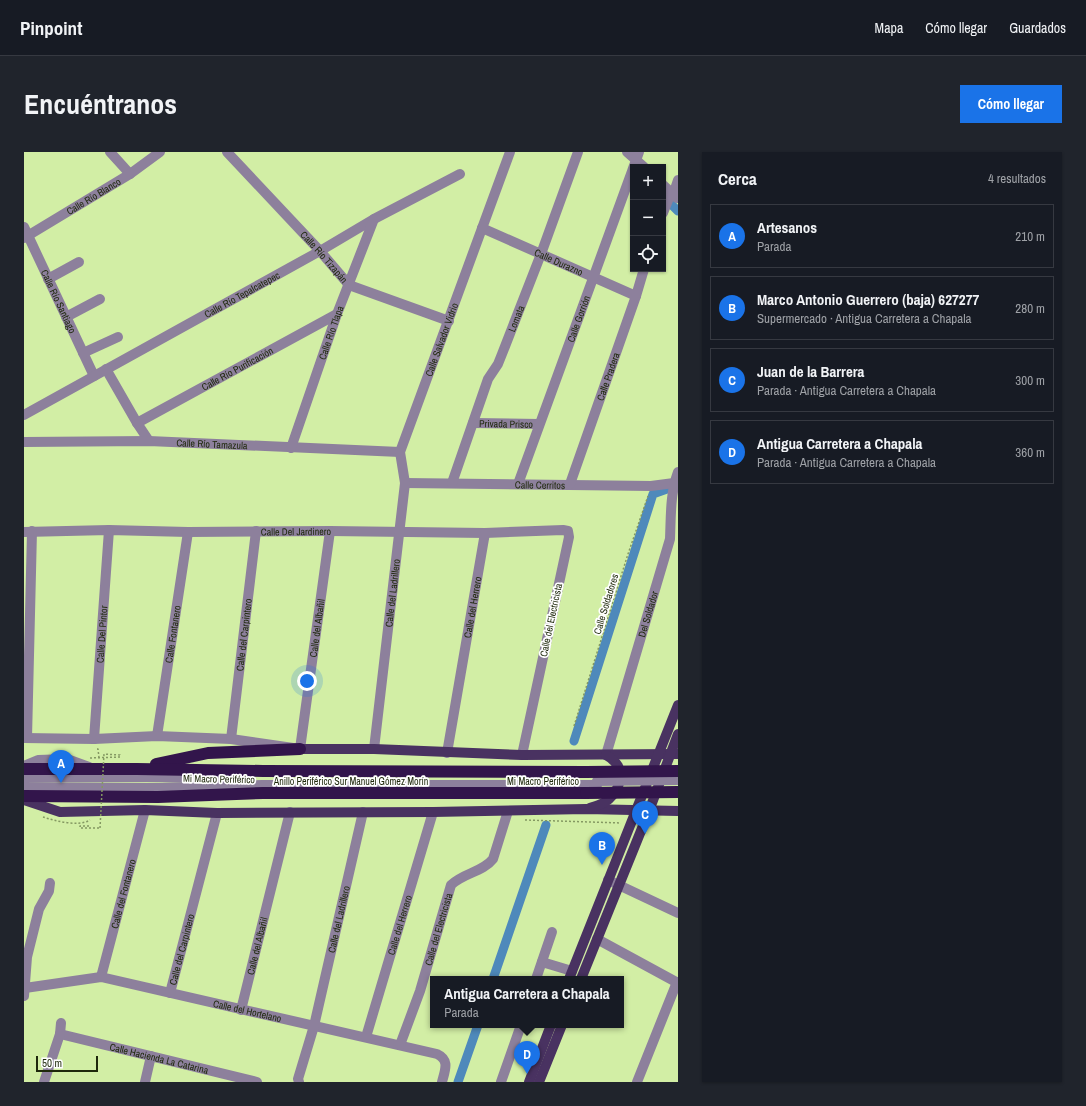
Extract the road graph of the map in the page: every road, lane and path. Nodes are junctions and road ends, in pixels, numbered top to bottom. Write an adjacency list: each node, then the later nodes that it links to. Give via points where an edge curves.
1 (110, 152): 9 (street)
2 (160, 152): 9 (street, Calle Río Blanco)
3 (228, 152): 17 (street, Calle Río Tizapán)
4 (510, 152): 15 (street, Calle Salvador Vidrio)
5 (578, 152): 18 (street, Lomata)
6 (627, 152): 7 (street)
7 (637, 155): 8 (street); 21 (street, Calle Gorrión)
8 (642, 164)
9 (130, 174): 16 (street, Calle Río Blanco)
10 (460, 174): 14 (street, Calle Río Tepalcatepec)
11 (678, 180): 13 (street)
12 (666, 192): 13 (street)
13 (670, 202)
14 (374, 219): 17 (street, Calle Río Tepalcatepec); 23 (street, Calle Río Tlapa)
15 (482, 228): 18 (street, Calle Durazno); 28 (street, Calle Salvador Vidrio)
16 (25, 234): 22 (street, Calle Río Santiago)
17 (320, 251): 23 (street, Calle Río Tizapán); 31 (street, Calle Río Tepalcatepec)
18 (541, 254): 21 (street, Calle Durazno); 35 (street, Lomata, via 498,364 488,379)
19 (79, 262): 22 (street)
20 (643, 272): 24 (street, Calle Pradera)
21 (594, 277): 24 (street, Calle Durazno); 36 (street, Calle Gorrión)
22 (48, 279): 27 (street, Calle Río Santiago)
23 (349, 285): 26 (street, Calle Río Tlapa); 28 (street, Calle Río Tizapán)
24 (636, 296): 46 (street, Calle Pradera)
25 (100, 299): 27 (street)
26 (338, 314): 34 (street, Calle Río Purificación); 39 (street, Calle Río Tlapa)
27 (66, 317): 30 (street, Calle Río Santiago)
28 (449, 322): 40 (street, Calle Salvador Vidrio)
29 (118, 337): 30 (street)
30 (83, 353): 32 (street, Calle Río Santiago)
31 (106, 369): 32 (street, Calle Río Tepalcatepec); 34 (street)
32 (94, 376): 33 (street, Calle Río Tepalcatepec)
33 (24, 415)
34 (137, 423): 37 (street)
35 (473, 423): 36 (street, Privada Prisco); 43 (street, Lomata)
36 (539, 424): 45 (street, Calle Gorrión)
37 (149, 441): 38 (street, Calle Río Tamazula); 39 (street, Calle Río Tamazula)
38 (24, 442)
39 (291, 448): 40 (street, Calle Río Tamazula)
40 (400, 452): 42 (street, Calle Salvador Vidrio)
41 (678, 472): 44 (street, Del Soldador)
42 (405, 483): 43 (street, Calle Cerritos); 54 (street, Calle Salvador Vidrio)
43 (452, 483): 45 (street, Calle Cerritos)
44 (674, 483): 47 (street, Calle Cerritos); 66 (street, Del Soldador, via 670,539)
45 (518, 484): 46 (street, Calle Cerritos)
46 (570, 484): 47 (street, Calle Cerritos)
47 (651, 486): 57 (path, Calle Soldadores)
48 (109, 530): 52 (street, Calle Del Jardinero); 53 (street, Calle Del Jardinero); 61 (street, Calle Del Pintor)
49 (330, 530): 50 (street, Calle Del Jardinero); 54 (street, Calle Del Jardinero); 63 (street, Calle del Albañil)
50 (256, 531): 53 (street, Calle Del Jardinero); 62 (street, Calle del Carpintero)
51 (568, 531): 55 (street, Calle Del Jardinero); 69 (street, Calle del Electricista, via 569,537)
52 (28, 532): 60 (street)
53 (188, 532): 59 (street, Calle Fontanero)
54 (400, 532): 55 (street, Calle Del Jardinero); 64 (street, Calle del Ladrillero)
55 (485, 533): 65 (street, Calle del Herrero)
56 (678, 705): 67 (main road)
57 (574, 726)
58 (678, 734): 68 (main road)
59 (157, 736): 61 (street); 62 (street)
60 (26, 738): 61 (street)
61 (94, 739)
62 (231, 739): 63 (street)
63 (300, 749): 64 (main road); 72 (highway, via 208,753)
64 (374, 749): 65 (main road)
65 (447, 753): 69 (main road)
66 (606, 754): 67 (main road); 69 (main road); 84 (main road, via 619,767 618,787 612,797 605,802)
67 (659, 754): 68 (main road); 86 (main road)
68 (674, 754): 88 (main road)
69 (522, 755)
70 (106, 758): 94 (path, bridge, via 120,755 104,754 100,828 80,828 89,826)
71 (24, 766): 74 (street, via 38,760 67,759)
72 (137, 768): 74 (highway, Anillo Periférico Sur Manuel Gómez Morín); 75 (highway, Anillo Periférico Sur Manuel Gómez Morín, bridge, via 263,771)
73 (24, 769): 74 (highway, Anillo Periférico Sur Manuel Gómez Morín)
74 (94, 770)
75 (678, 771)
76 (24, 778): 78 (street, Mi Macro Periférico, via 147,777)
77 (678, 780): 78 (street, Mi Macro Periférico, bridge)
78 (597, 783): 79 (street, Mi Macro Periférico); 80 (street, Mi Macro Periférico)
79 (678, 785)
80 (24, 787)
81 (678, 792): 82 (highway, Anillo Periférico Sur Manuel Gómez Morín, bridge)
82 (24, 796)
83 (24, 800): 85 (main road, via 60,812)
84 (586, 809): 86 (main road); 87 (main road)
85 (145, 810): 93 (main road); 105 (street, Calle del Fontanero)
86 (636, 810): 88 (main road); 95 (main road)
87 (508, 811): 92 (main road); 117 (street, Calle del Electricista, via 489,864 456,880 452,885 420,991)
88 (649, 811): 89 (main road); 97 (main road)
89 (678, 811)
90 (290, 812): 91 (main road); 93 (main road); 109 (street, Calle del Albañil)
91 (363, 812): 92 (main road); 111 (street, Calle del Ladrillero)
92 (433, 812): 116 (street, Calle del Herrero)
93 (217, 813): 108 (street, Calle del Carpintero)
94 (85, 823)
95 (608, 880): 97 (street); 102 (main road)
96 (50, 883): 107 (street, via 49,891 39,909 27,957)
97 (618, 885): 98 (street); 100 (main road)
98 (678, 913)
99 (552, 932): 101 (street)
100 (597, 939): 104 (main road); 106 (street)
101 (542, 962): 102 (street); 103 (street)
102 (571, 975)
103 (537, 976)
104 (582, 976)
105 (101, 977): 107 (street, Calle del Hortelano); 108 (street, Calle del Hortelano)
106 (678, 982): 127 (street)
107 (24, 992)
108 (170, 993): 109 (street, Calle del Hortelano)
109 (241, 1010): 111 (street, Calle del Hortelano)
110 (62, 1023): 115 (street)
111 (314, 1026): 116 (street, Calle del Hortelano); 120 (street, Calle del Ladrillero)
112 (520, 1028): 124 (street)
113 (550, 1028): 125 (main road)
114 (561, 1028): 126 (main road)
115 (60, 1034): 118 (street, Calle Hacienda La Catarina); 119 (street)
116 (366, 1037): 117 (street, Calle del Hortelano)
117 (400, 1045): 123 (street, Calle del Hortelano, via 443,1057 446,1069)
118 (152, 1056): 121 (street); 122 (street, Calle Hacienda La Catarina)
119 (48, 1081)
120 (297, 1081)
121 (145, 1082)
122 (257, 1082)
123 (442, 1082)
124 (501, 1082)
125 (529, 1082)
126 (539, 1082)
127 (637, 1082)

